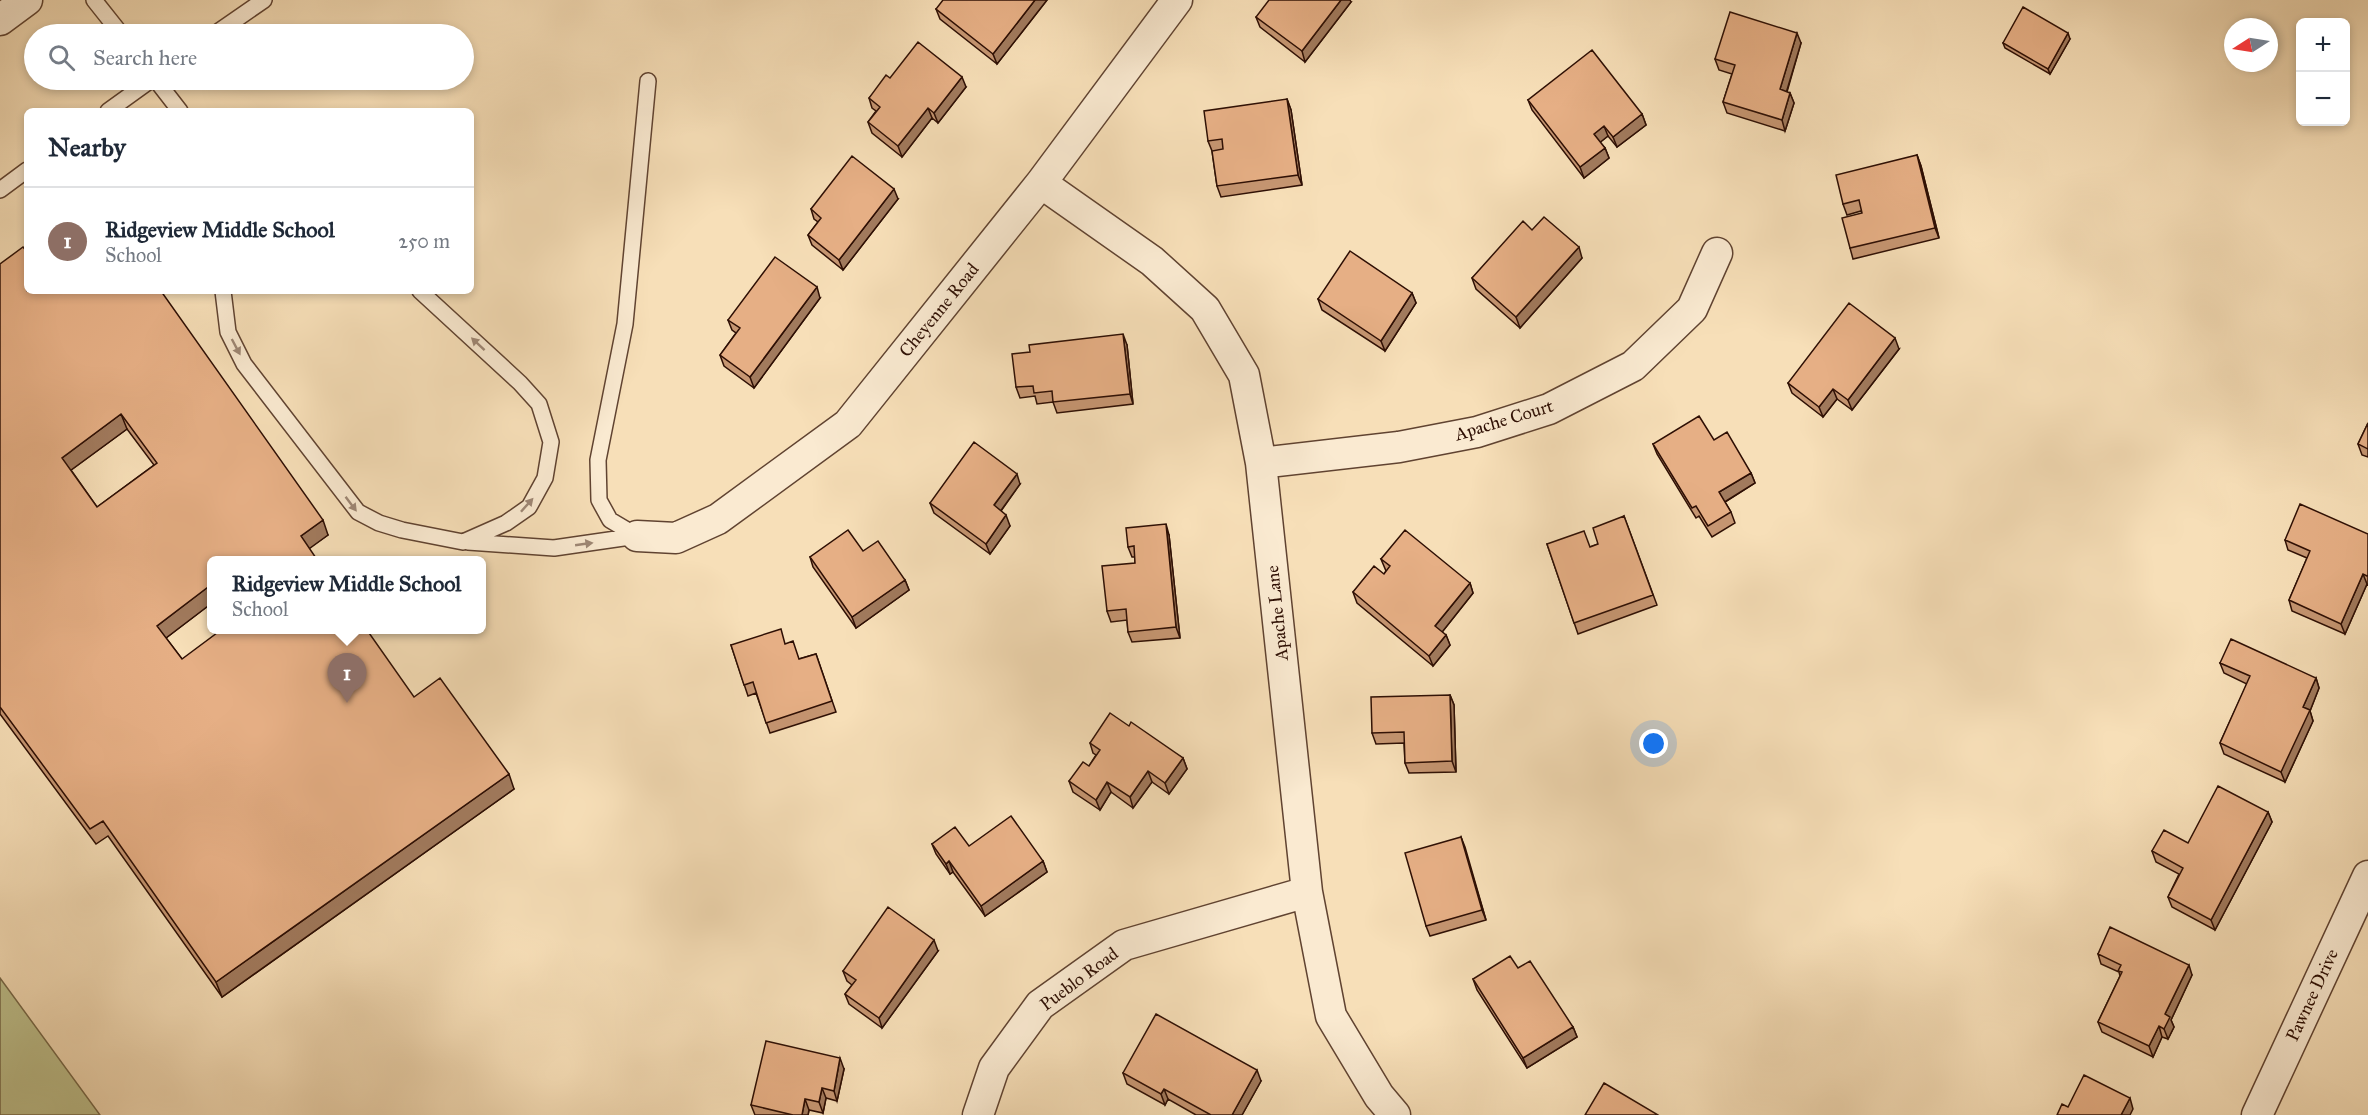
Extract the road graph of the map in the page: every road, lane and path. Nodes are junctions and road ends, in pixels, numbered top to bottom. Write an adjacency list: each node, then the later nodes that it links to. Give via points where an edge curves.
1 (27, 0): 5 (street)
2 (94, 0): 6 (lane)
3 (264, 0): 7 (lane)
4 (1177, 0): 14 (street, Cheyenne Road)
5 (0, 20)
6 (113, 24)
7 (229, 24)
8 (648, 81): 20 (lane, via 625,324 598,460 599,500 610,520)
9 (137, 90): 11 (lane)
10 (164, 90): 12 (lane)
11 (112, 108)
12 (178, 108)
13 (24, 172): 15 (lane)
14 (1041, 183): 19 (street, Apache Lane, via 1152,261 1206,309 1244,375); 20 (street, Cheyenne Road, via 849,424 718,519 676,538)
15 (0, 190)
16 (1717, 253): 19 (street, Apache Court, via 1692,309 1633,366 1549,409 1478,432 1399,447)
17 (223, 294): 21 (lane, one-way to 21, via 228,332 244,364 358,512 379,523)
18 (423, 294): 21 (lane, one-way to 18, via 506,523 529,507 545,478 551,442 539,404)
19 (1261, 463): 23 (street, Apache Lane)
20 (638, 536): 21 (lane, one-way to 20, via 554,548)
21 (463, 542)
22 (2368, 876): 26 (street, Pawnee Drive)
23 (1307, 892): 24 (street, Pueblo Road, via 1124,945 1040,1005 994,1068); 25 (street, Apache Lane, via 1331,1016 1379,1096)
24 (978, 1115)
25 (1395, 1115)
26 (2257, 1115)

